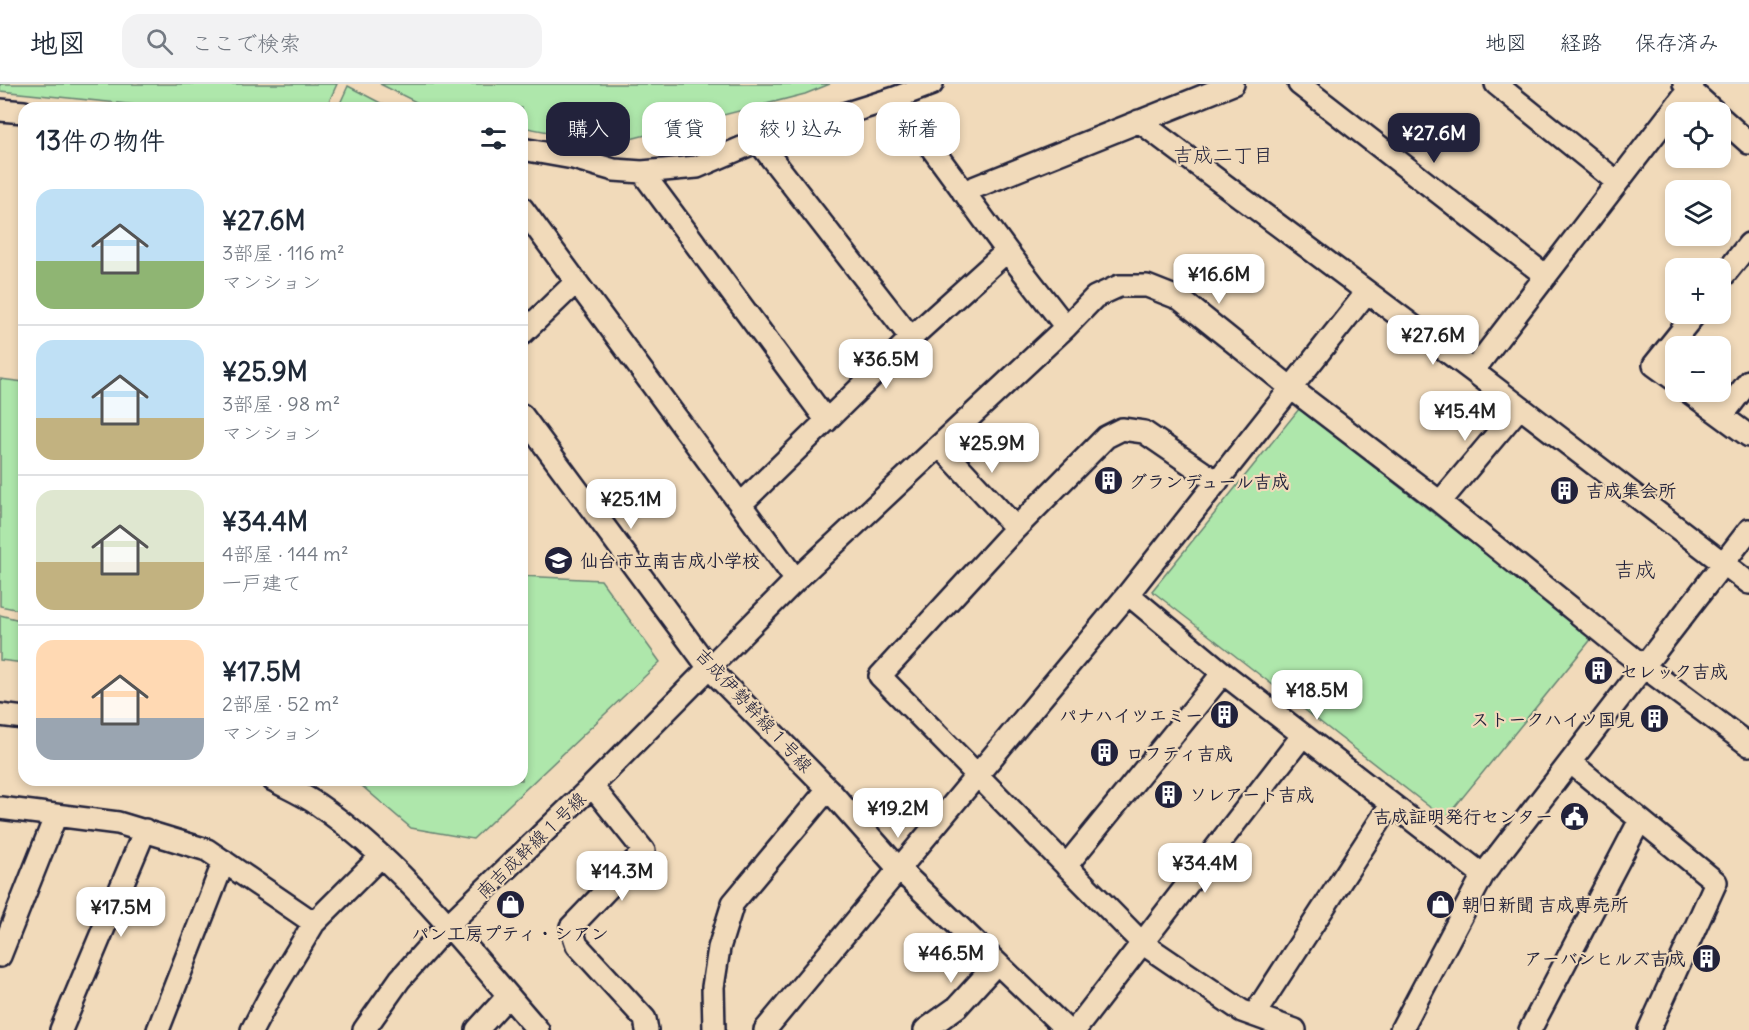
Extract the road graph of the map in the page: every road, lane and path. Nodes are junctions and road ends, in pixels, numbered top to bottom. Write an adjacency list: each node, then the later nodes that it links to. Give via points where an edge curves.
1 (932, 84): 6 (street)
2 (1233, 84): 11 (street)
3 (1299, 84): 24 (street)
4 (1496, 84): 18 (street)
5 (1688, 86): 7 (street); 18 (street)
6 (896, 98): 8 (street); 19 (street)
7 (1705, 102)
8 (864, 108)
9 (0, 110): 10 (street)
10 (18, 112)
11 (1139, 121): 19 (street); 26 (street)
12 (1731, 127): 13 (street)
13 (1749, 143)
14 (528, 150): 17 (street, via 614,170)
15 (738, 150): 17 (street, via 697,167)
16 (770, 156): 31 (street)
17 (642, 172): 40 (street)
18 (1617, 182): 24 (street)
19 (963, 192): 22 (street)
20 (528, 216): 25 (street)
21 (1749, 244): 23 (street)
22 (1007, 251): 28 (street); 31 (street)
23 (1731, 266)
24 (1546, 276): 33 (street)
25 (576, 282): 29 (street); 46 (street)
26 (1367, 292): 33 (street); 36 (street)
27 (1687, 324): 30 (street)
28 (1066, 327): 36 (street, 南吉成幹線１号線, via 1095,297 1119,286 1147,286 1180,299); 43 (street, 南吉成幹線１号線)
29 (528, 328)
30 (1677, 336)
31 (911, 338): 40 (street)
32 (1665, 351): 34 (street, via 1654,365)
33 (1473, 371): 38 (street)
34 (1665, 373)
35 (1749, 381): 39 (street)
36 (1291, 388): 44 (street); 45 (street, 南吉成幹線１号線)
37 (1703, 402): 39 (street)
38 (1520, 407): 45 (street); 49 (street)
39 (1722, 416): 42 (street)
40 (827, 421): 46 (street)
41 (528, 423): 54 (street, 吉成伊勢幹線１号線)
42 (1749, 436)
43 (940, 446): 47 (street); 50 (street, 南吉成幹線１号線)
44 (1217, 483): 47 (street, via 1144,432 1122,429 1106,437); 52 (street)
45 (1440, 502): 53 (street, 南吉成幹線１号線)
46 (741, 504): 50 (street)
47 (1016, 528): 61 (street, via 880,676)
48 (1749, 530): 49 (street)
49 (1724, 563): 51 (street); 53 (street)
50 (796, 580): 54 (street, 南吉成幹線１号線)
51 (1749, 583)
52 (1128, 594): 55 (street); 61 (street)
53 (1643, 666): 59 (street, 南吉成幹線１号線); 60 (street)
54 (709, 668): 63 (street, 南吉成幹線１号線); 64 (street, 吉成伊勢幹線１号線)
55 (1224, 673): 58 (street); 72 (street)
56 (0, 715): 57 (street)
57 (18, 716)
58 (1303, 735): 65 (street); 77 (street)
59 (1749, 745)
60 (1570, 762): 68 (street); 74 (street)
61 (977, 775): 72 (street); 73 (street)
62 (284, 786): 70 (street, via 316,804)
63 (592, 786): 76 (street, 南吉成幹線１号線); 88 (street, via 644,851 571,927 577,945 645,1019)
64 (828, 789): 73 (street, 吉成伊勢幹線１号線); 89 (street, via 733,903 718,948 713,987)
65 (1391, 804): 74 (street); 81 (street)
66 (0, 808): 67 (street)
67 (56, 815): 69 (street); 78 (street)
68 (1640, 820): 96 (street); 97 (street, via 1716,882)
69 (145, 830): 71 (street, via 207,850); 82 (street)
70 (381, 856): 75 (street); 76 (street)
71 (224, 861): 75 (street); 83 (street)
72 (1066, 866): 77 (street)
73 (899, 869): 79 (street, 吉成伊勢幹線１号線); 90 (street)
74 (1483, 875): 95 (street)
75 (314, 923): 84 (street)
76 (448, 926): 80 (street); 85 (street, 南吉成幹線１号線, via 400,979)
77 (1142, 943): 81 (street, via 1242,1011); 93 (street)
78 (0, 956)
79 (997, 963): 91 (street, via 957,1007); 92 (street, 吉成伊勢幹線１号線)
80 (508, 996): 86 (street); 87 (street)
81 (1254, 1015): 94 (street)
82 (61, 1030)
83 (158, 1030)
84 (252, 1030)
85 (364, 1030)
86 (477, 1030)
87 (538, 1030)
88 (646, 1030)
89 (714, 1030)
90 (765, 1030)
91 (925, 1030)
92 (1067, 1030)
93 (1075, 1030)
94 (1295, 1030)
95 (1401, 1030)
96 (1530, 1030)
97 (1649, 1030)

